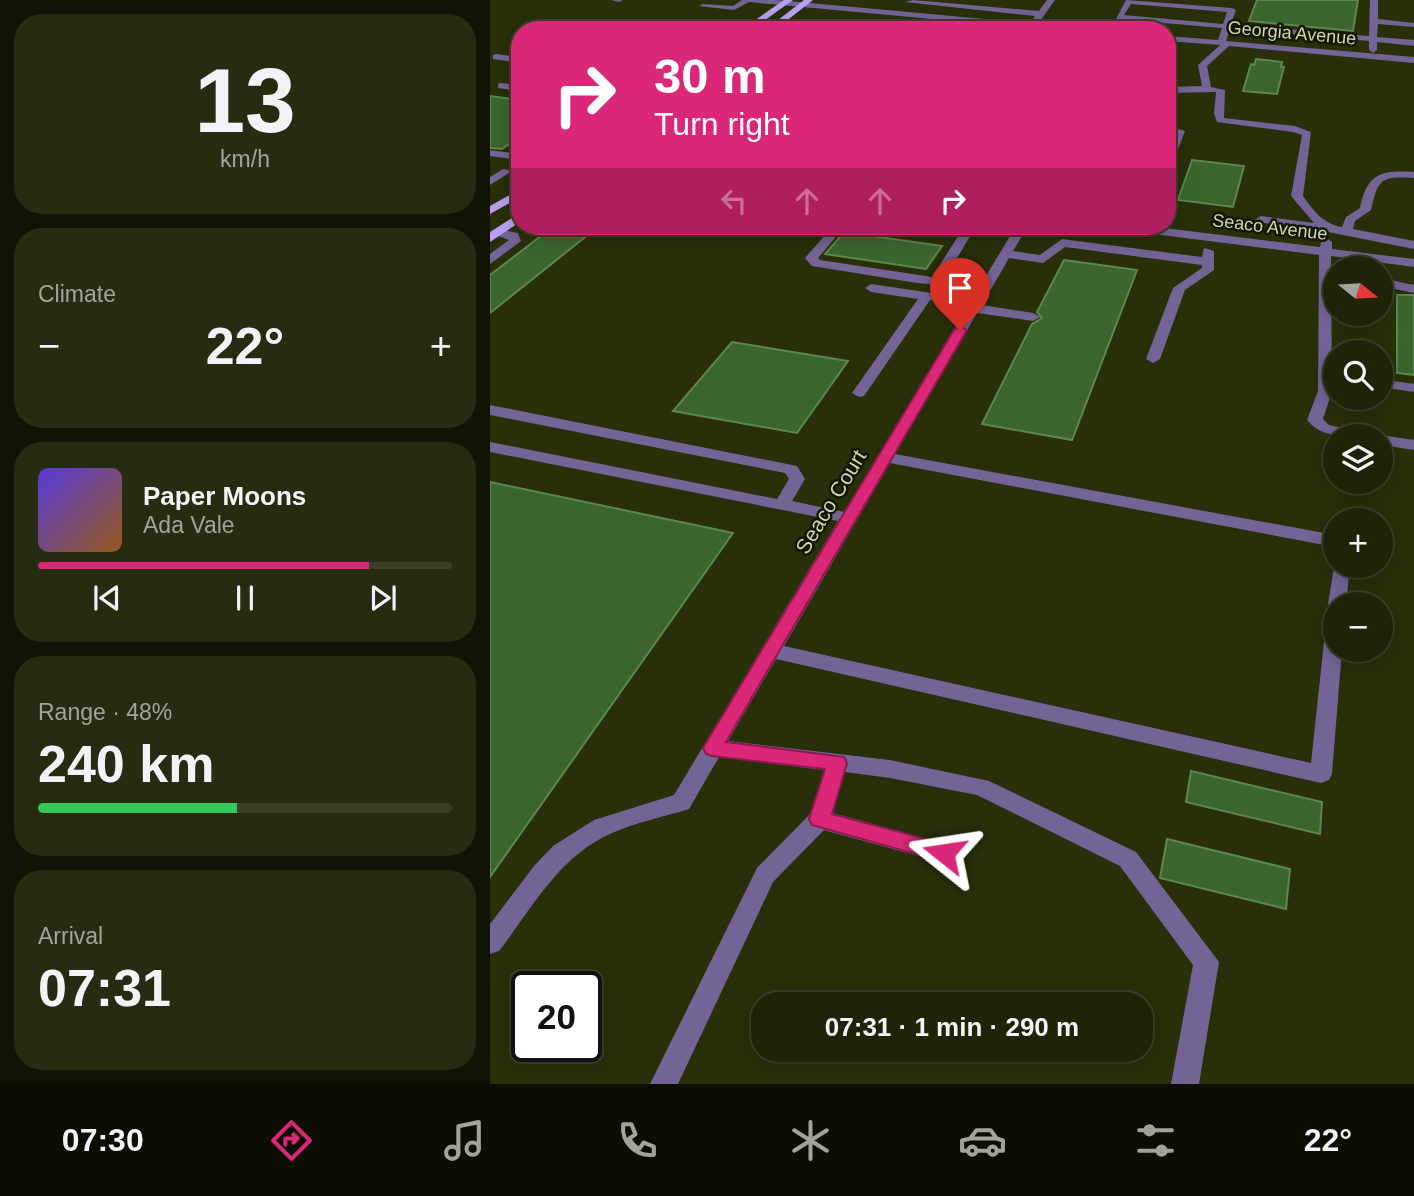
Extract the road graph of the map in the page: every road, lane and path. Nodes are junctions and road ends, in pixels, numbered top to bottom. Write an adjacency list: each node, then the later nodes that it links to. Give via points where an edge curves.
1 (749, 0): 4 (street); 7 (street, via 734,8)
2 (1051, 0): 9 (street)
3 (1374, 0): 18 (street)
4 (786, 1): 6 (street); 10 (main road)
5 (901, 1): 8 (street); 9 (street)
6 (805, 2): 8 (street); 11 (main road)
7 (703, 6)
8 (892, 13): 12 (street)
9 (1041, 14): 13 (street)
10 (758, 21)
11 (781, 21)
12 (955, 21)
13 (1035, 21)
14 (1167, 21): 17 (street, via 1119,17 1129,1 1232,10)
15 (1176, 22): 17 (street)
16 (1414, 25): 18 (street)
17 (1227, 26): 18 (street); 21 (street)
18 (1373, 32): 19 (street); 22 (street); 24 (street)
19 (1414, 33)
20 (1176, 39): 21 (street, Georgia Avenue)
21 (1224, 43): 24 (street, Georgia Avenue); 29 (street, via 1202,65)
22 (1414, 43)
23 (496, 57): 25 (street)
24 (1373, 57): 26 (street, Georgia Avenue)
25 (511, 59)
26 (1414, 60)
27 (501, 86): 28 (street)
28 (511, 87)
29 (1207, 89): 30 (street); 40 (street, via 1220,90 1220,120 1295,129 1307,135 1297,196)
30 (1176, 90)
31 (490, 153): 32 (street)
32 (511, 156)
33 (506, 171): 35 (street)
34 (1414, 175): 41 (street, via 1374,181 1365,211 1347,222)
35 (490, 182)
36 (511, 197): 37 (main road)
37 (494, 206)
38 (1261, 219): 40 (street)
39 (511, 223): 46 (main road)
40 (1328, 228): 41 (street); 49 (street)
41 (1346, 232): 48 (street)
42 (1176, 233): 47 (street, Seaco Avenue)
43 (831, 235): 56 (street, via 811,258 816,263)
44 (965, 235): 56 (street)
45 (1017, 235): 50 (street, Seaco Court)
46 (493, 236): 52 (street, via 514,236 514,241)
47 (1207, 237): 49 (street, Seaco Avenue); 53 (street)
48 (1414, 245)
49 (1325, 251): 51 (street, Seaco Avenue); 64 (street)
50 (1005, 254): 53 (street, via 1043,259 1062,243); 57 (street, Seaco Court)
51 (1346, 256)
52 (490, 260)
53 (1208, 262): 65 (street, via 1205,274 1179,288)
54 (1393, 263): 55 (street, Seaco Avenue)
55 (1414, 263)
56 (936, 281): 57 (street)
57 (986, 285): 62 (street, Seaco Court)
58 (1393, 285): 60 (street)
59 (871, 288): 61 (street)
60 (1414, 289)
61 (926, 296): 62 (street); 68 (street)
62 (974, 306): 63 (street); 75 (street, Seaco Court)
63 (1033, 317)
64 (1329, 340)
65 (1153, 359)
66 (1393, 385): 67 (street)
67 (1414, 388)
68 (859, 393)
69 (1323, 397): 71 (street, via 1315,420)
70 (490, 410): 76 (street, via 791,469 797,479)
71 (1323, 427)
72 (1393, 442): 73 (street)
73 (1414, 445)
74 (490, 447): 76 (street)
75 (885, 457): 77 (street, Seaco Court); 78 (street)
76 (781, 505): 77 (street)
77 (848, 518): 79 (street, Seaco Court)
78 (1323, 539)
79 (770, 650): 80 (street, via 1321,774); 81 (street, Seaco Court)
80 (1331, 662)
81 (712, 748): 82 (street); 85 (street, Seaco Court, via 681,802 634,814 581,838 561,853)
82 (837, 763): 83 (street); 87 (street, via 981,787 1128,859 1206,962)
83 (820, 819): 84 (street); 86 (street, via 765,875)
84 (944, 853)
85 (490, 943)
86 (664, 1084)
87 (1185, 1084)

